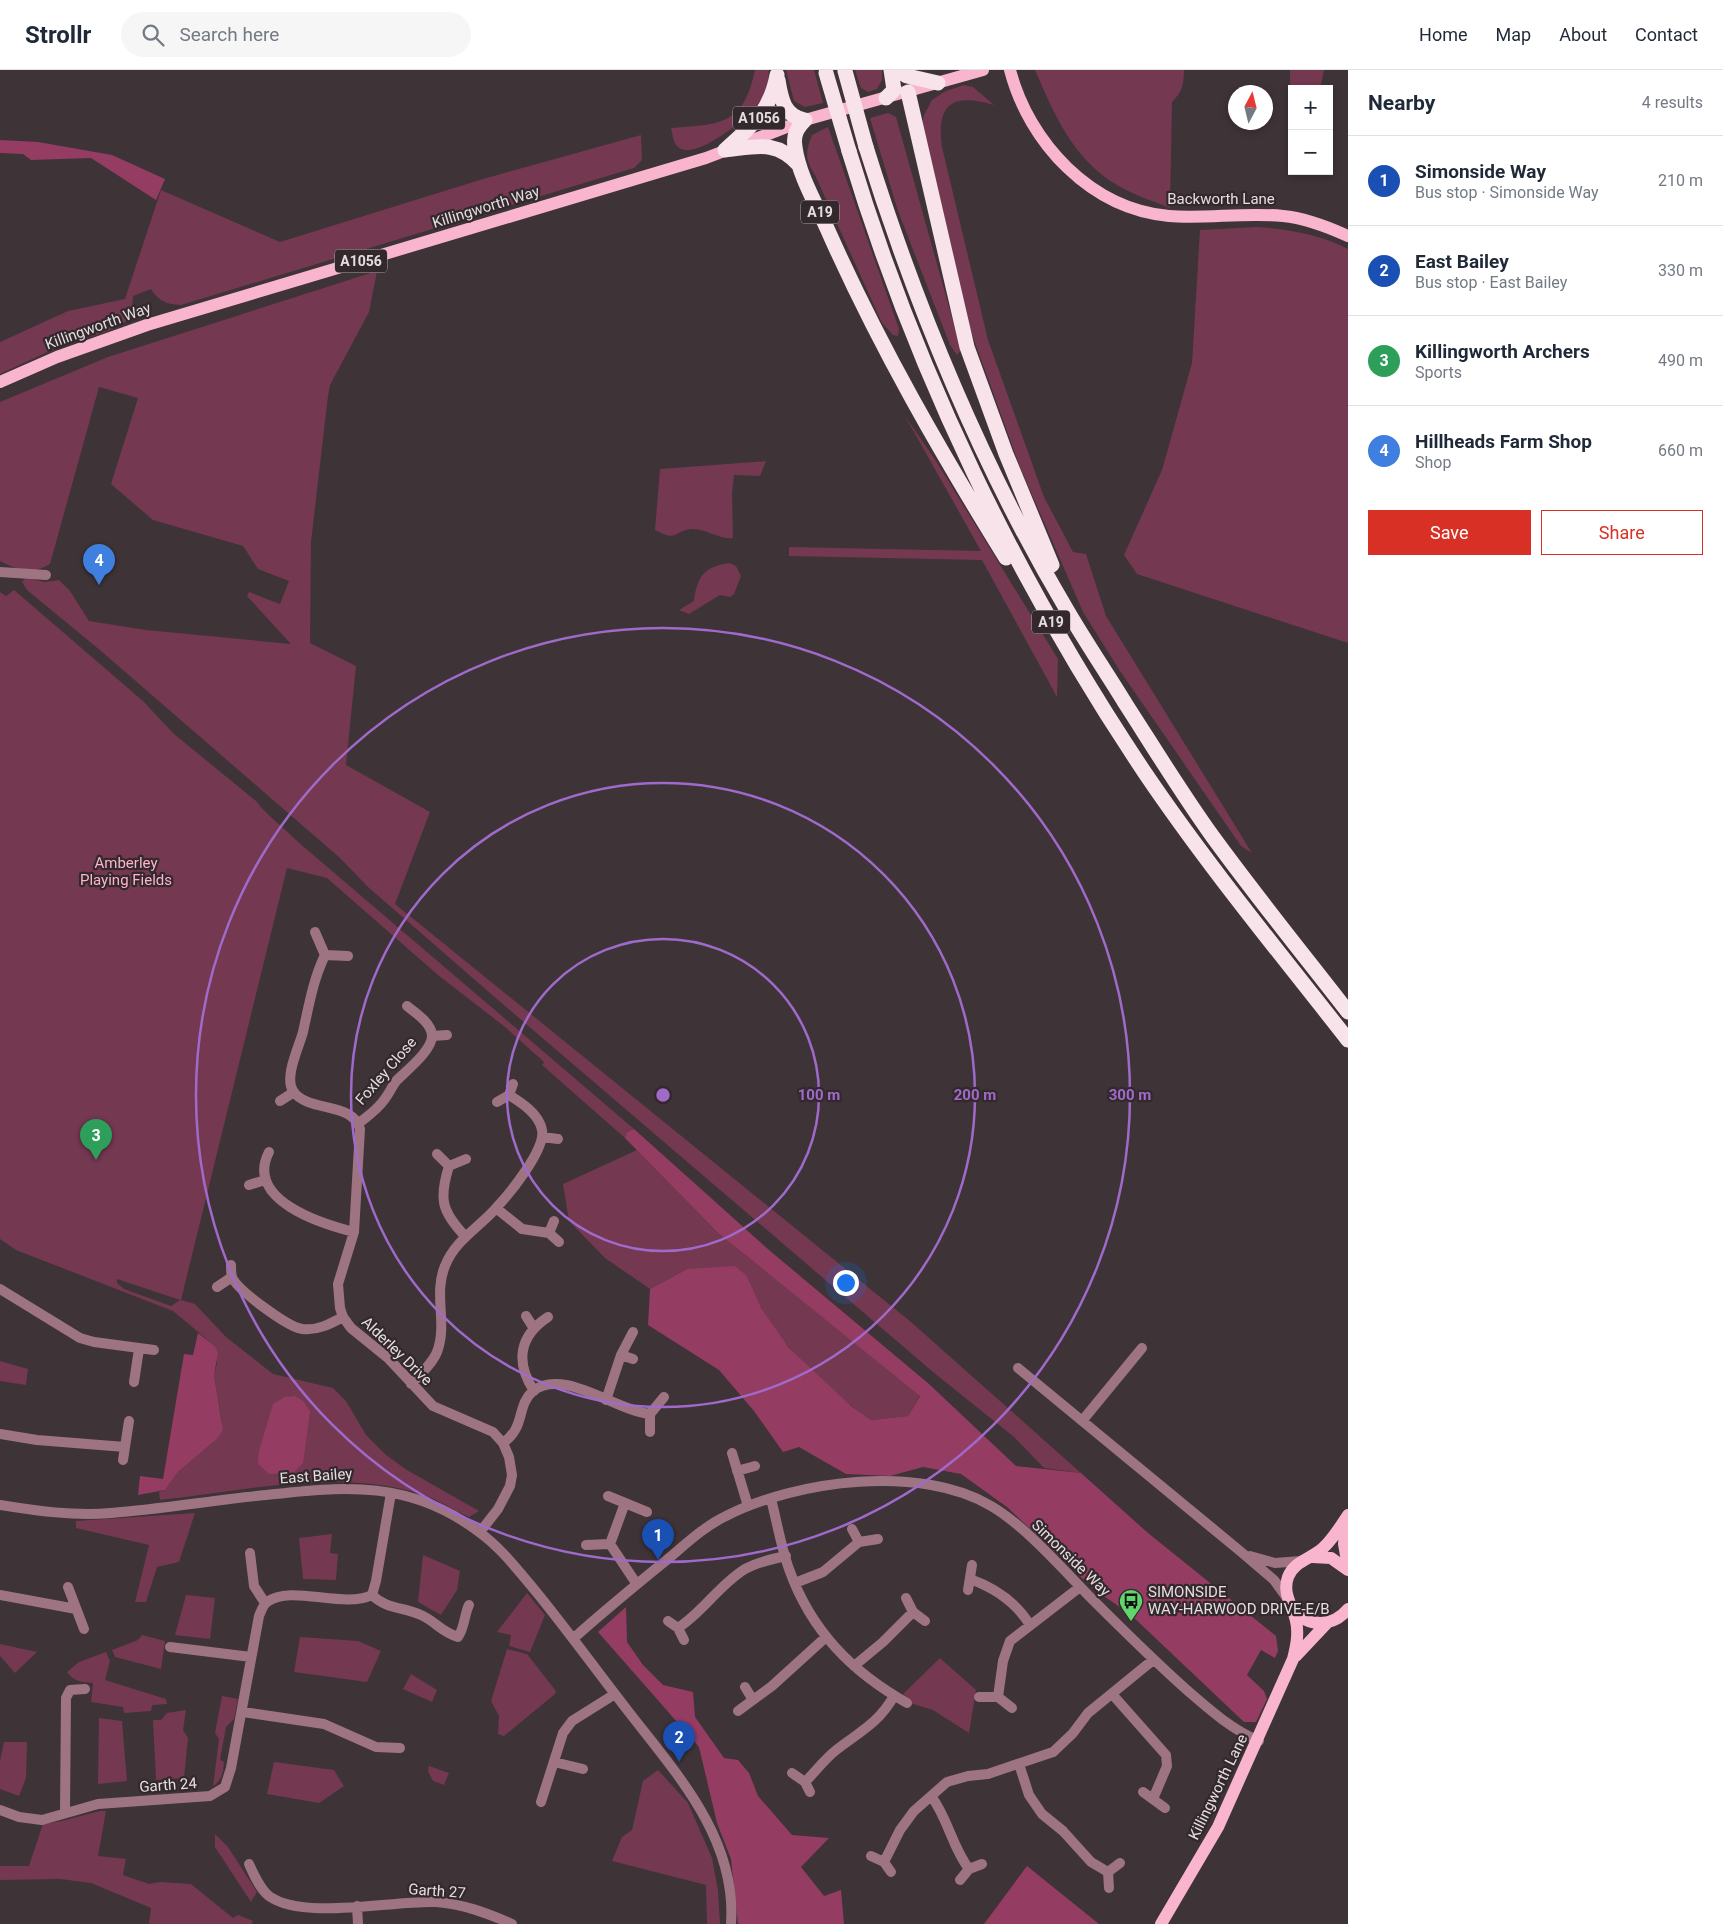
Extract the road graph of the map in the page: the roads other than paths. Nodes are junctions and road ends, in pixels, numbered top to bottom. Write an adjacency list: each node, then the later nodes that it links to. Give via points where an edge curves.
1 (845, 70): 18 (highway, A19, bridge, via 886,212 915,290 1016,516)
2 (891, 70): 10 (highway, via 894,90)
3 (896, 70): 8 (highway)
4 (983, 70): 8 (main road, Killingworth Way)
5 (1010, 70): 14 (main road, Backworth Lane, via 1024,108 1042,140 1068,169 1103,194 1157,215 1284,216 1312,222)
6 (825, 72): 19 (highway, A19, bridge, via 894,288 950,421)
7 (777, 73): 11 (highway, via 786,109 796,118); 12 (highway, A1056, via 774,92 766,109)
8 (938, 83): 9 (main road, Killingworth Way)
9 (908, 92): 10 (main road, Killingworth Way / A1056); 18 (highway, A19, via 967,347 1006,454 1058,578)
10 (886, 98): 11 (main road, Killingworth Way / A1056)
11 (805, 120): 12 (main road, Killingworth Way / A1056); 13 (highway, A19, via 795,133)
12 (724, 150): 13 (highway, A19, via 775,147 785,151); 15 (main road, Killingworth Way / A1056, via 147,325 57,357)
13 (800, 166): 19 (highway, A19, via 880,341 951,468 1018,577)
14 (1348, 236)
15 (0, 382)
16 (0, 572): 17 (street)
17 (46, 574)
18 (1066, 609): 24 (highway, A19, via 1213,837)
19 (1048, 617): 27 (highway, A19, via 1144,772 1196,845)
20 (315, 932): 21 (street)
21 (325, 955): 22 (street); 29 (street, via 315,976 293,1060 291,1082)
22 (348, 956)
23 (407, 1006): 26 (street, Foxley Close, via 424,1020)
24 (1348, 1012)
25 (447, 1035): 26 (street, Foxley Close)
26 (432, 1036): 33 (street, Foxley Close, via 425,1051 396,1082 383,1102)
27 (1348, 1040)
28 (512, 1084): 30 (street)
29 (294, 1092): 31 (street); 33 (street, via 309,1103 340,1111)
30 (509, 1095): 32 (street); 34 (street, via 532,1112)
31 (280, 1101)
32 (497, 1102)
33 (358, 1123): 44 (street, Alderley Drive, via 361,1144)
34 (542, 1136): 35 (street); 42 (street, via 537,1151 519,1180)
35 (558, 1139)
36 (269, 1152): 40 (street, via 264,1170)
37 (437, 1154): 39 (street)
38 (466, 1159): 39 (street)
39 (449, 1166): 46 (street, via 442,1200)
40 (266, 1180): 41 (street); 44 (street, via 283,1202 308,1218)
41 (249, 1185)
42 (496, 1208): 45 (street, via 522,1229); 46 (street)
43 (554, 1221): 45 (street)
44 (354, 1232): 53 (street, Alderley Drive, via 338,1284 337,1295)
45 (549, 1233): 47 (street)
46 (465, 1236): 64 (street, via 445,1265 442,1276 436,1354)
47 (559, 1242)
48 (231, 1265): 49 (street)
49 (232, 1277): 50 (street); 53 (street, via 292,1326 312,1330)
50 (217, 1287)
51 (0, 1289): 58 (street, via 80,1338)
52 (526, 1316): 55 (street)
53 (343, 1317): 64 (street, Alderley Drive)
54 (548, 1317): 55 (street)
55 (533, 1327): 65 (street, via 525,1343 522,1360 524,1375)
56 (633, 1332): 60 (street)
57 (1142, 1348): 70 (street)
58 (139, 1349): 59 (street); 63 (street)
59 (154, 1350)
60 (621, 1355): 61 (street); 67 (street)
61 (633, 1359)
62 (1018, 1368): 70 (street)
63 (134, 1382)
64 (411, 1384): 73 (street, Alderley Drive, via 433,1406 493,1432)
65 (534, 1391): 67 (street, via 550,1384 570,1386); 73 (street, via 525,1401 514,1436)
66 (664, 1397): 68 (street)
67 (606, 1400): 68 (street, via 623,1409)
68 (650, 1414): 71 (street)
69 (129, 1421): 74 (street)
70 (1082, 1421): 93 (street)
71 (650, 1432)
72 (0, 1434): 74 (street)
73 (503, 1443): 88 (street, via 512,1475 510,1486 498,1509)
74 (125, 1446): 76 (street)
75 (732, 1453): 78 (street)
76 (123, 1460)
77 (755, 1466): 78 (street)
78 (737, 1471): 84 (street)
79 (391, 1493): 83 (street, East Bailey, via 337,1488 87,1514); 88 (street, East Bailey, via 440,1508); 106 (street)
80 (608, 1496): 82 (street)
81 (771, 1499): 84 (street, Simonside Way); 95 (street); 103 (street, Simonside Way, via 865,1481 901,1481 950,1488 993,1507)
82 (625, 1503): 85 (street); 91 (street)
83 (0, 1505)
84 (748, 1506): 100 (street, Simonside Way, via 704,1530)
85 (647, 1512)
86 (1348, 1515): 96 (main road, via 1331,1540); 98 (main road, via 1344,1538)
87 (852, 1529): 90 (street)
88 (480, 1532): 121 (street, East Bailey, via 507,1556)
89 (878, 1539): 90 (street)
90 (858, 1542): 101 (street, via 823,1572)
91 (610, 1544): 92 (street); 100 (street)
92 (586, 1545)
93 (1240, 1551): 96 (street, via 1275,1563); 109 (street, via 1274,1580)
94 (250, 1553): 108 (street, via 254,1586)
95 (786, 1556): 101 (street); 118 (street, via 744,1570)
96 (1305, 1560): 98 (main road, via 1319,1556 1331,1558); 109 (main road, via 1288,1577)
97 (972, 1565): 99 (street)
98 (1348, 1568)
99 (970, 1579): 104 (street); 117 (street, via 990,1586 1009,1600)
100 (636, 1583): 121 (street, Simonside Way)
101 (795, 1583): 120 (street, via 812,1619)
102 (68, 1587): 111 (street)
103 (1080, 1587): 117 (street); 126 (street, Simonside Way)
104 (968, 1590)
105 (0, 1594): 111 (street)
106 (372, 1594): 108 (street, via 362,1600 302,1596 274,1598); 110 (street, via 378,1601 422,1615 445,1633 458,1636)
107 (906, 1598): 113 (street)
108 (265, 1603): 124 (street, Garth 24, via 259,1616)
109 (1290, 1603): 116 (main road, via 1306,1620); 125 (main road, via 1298,1631)
110 (469, 1605)
111 (76, 1609): 119 (street)
112 (1348, 1609): 116 (main road, via 1339,1618)
113 (913, 1612): 115 (street); 127 (street)
114 (668, 1621): 118 (street)
115 (925, 1621)
116 (1328, 1622): 125 (main road)
117 (1030, 1625): 134 (street, via 1010,1641 1005,1651)
118 (678, 1628): 122 (street)
119 (84, 1629)
120 (826, 1637): 127 (street); 135 (street)
121 (574, 1638): 130 (street, East Bailey)
122 (684, 1640)
123 (170, 1647): 124 (street)
124 (251, 1657): 139 (street, Garth 24)
125 (1293, 1659): 140 (main road, Killingworth Lane)
126 (1153, 1660): 131 (street); 140 (street, Simonside Way, via 1224,1722)
127 (854, 1666): 132 (street)
128 (744, 1688): 135 (street)
129 (85, 1689): 154 (street, via 70,1690 66,1698)
130 (615, 1694): 142 (street, via 572,1721 563,1733); 168 (street, East Bailey, via 675,1772 712,1829 729,1883)
131 (1112, 1694): 143 (street, via 1088,1713 1073,1733 1052,1752); 150 (street, via 1166,1755 1167,1766)
132 (894, 1696): 136 (street); 146 (street, via 872,1726 834,1752)
133 (979, 1697): 134 (street)
134 (998, 1698): 137 (street)
135 (753, 1700): 138 (street)
136 (907, 1704)
137 (1012, 1708)
138 (738, 1711)
139 (243, 1712): 141 (street, via 324,1724 376,1747); 154 (street, Garth 24, via 225,1787 210,1796 107,1803)
140 (1259, 1741): 169 (main road, Killingworth Lane, via 1218,1826)
141 (400, 1748)
142 (554, 1762): 144 (street); 151 (street)
143 (1019, 1764): 149 (street, via 947,1782); 162 (street, via 1029,1794 1042,1814 1092,1862)
144 (583, 1769)
145 (792, 1773): 146 (street)
146 (805, 1782): 147 (street)
147 (810, 1792)
148 (1143, 1792): 150 (street)
149 (931, 1796): 156 (street, via 900,1830); 160 (street, via 942,1810 960,1858)
150 (1153, 1799): 152 (street)
151 (541, 1802)
152 (1165, 1808)
153 (0, 1810): 154 (street, Garth 24, via 42,1820)
154 (65, 1813)
155 (871, 1856): 156 (street)
156 (884, 1862): 161 (street)
157 (1120, 1863): 162 (street)
158 (249, 1864): 165 (street, Garth 27, via 269,1896 283,1903 297,1907)
159 (982, 1864): 160 (street)
160 (968, 1869): 163 (street)
161 (891, 1872)
162 (1108, 1872): 164 (street)
163 (960, 1880)
164 (1109, 1888)
165 (357, 1906): 166 (street); 167 (street, Garth 27, via 410,1902 452,1904 475,1909)
166 (358, 1924)
167 (512, 1924)
168 (731, 1924)
169 (1161, 1924)

